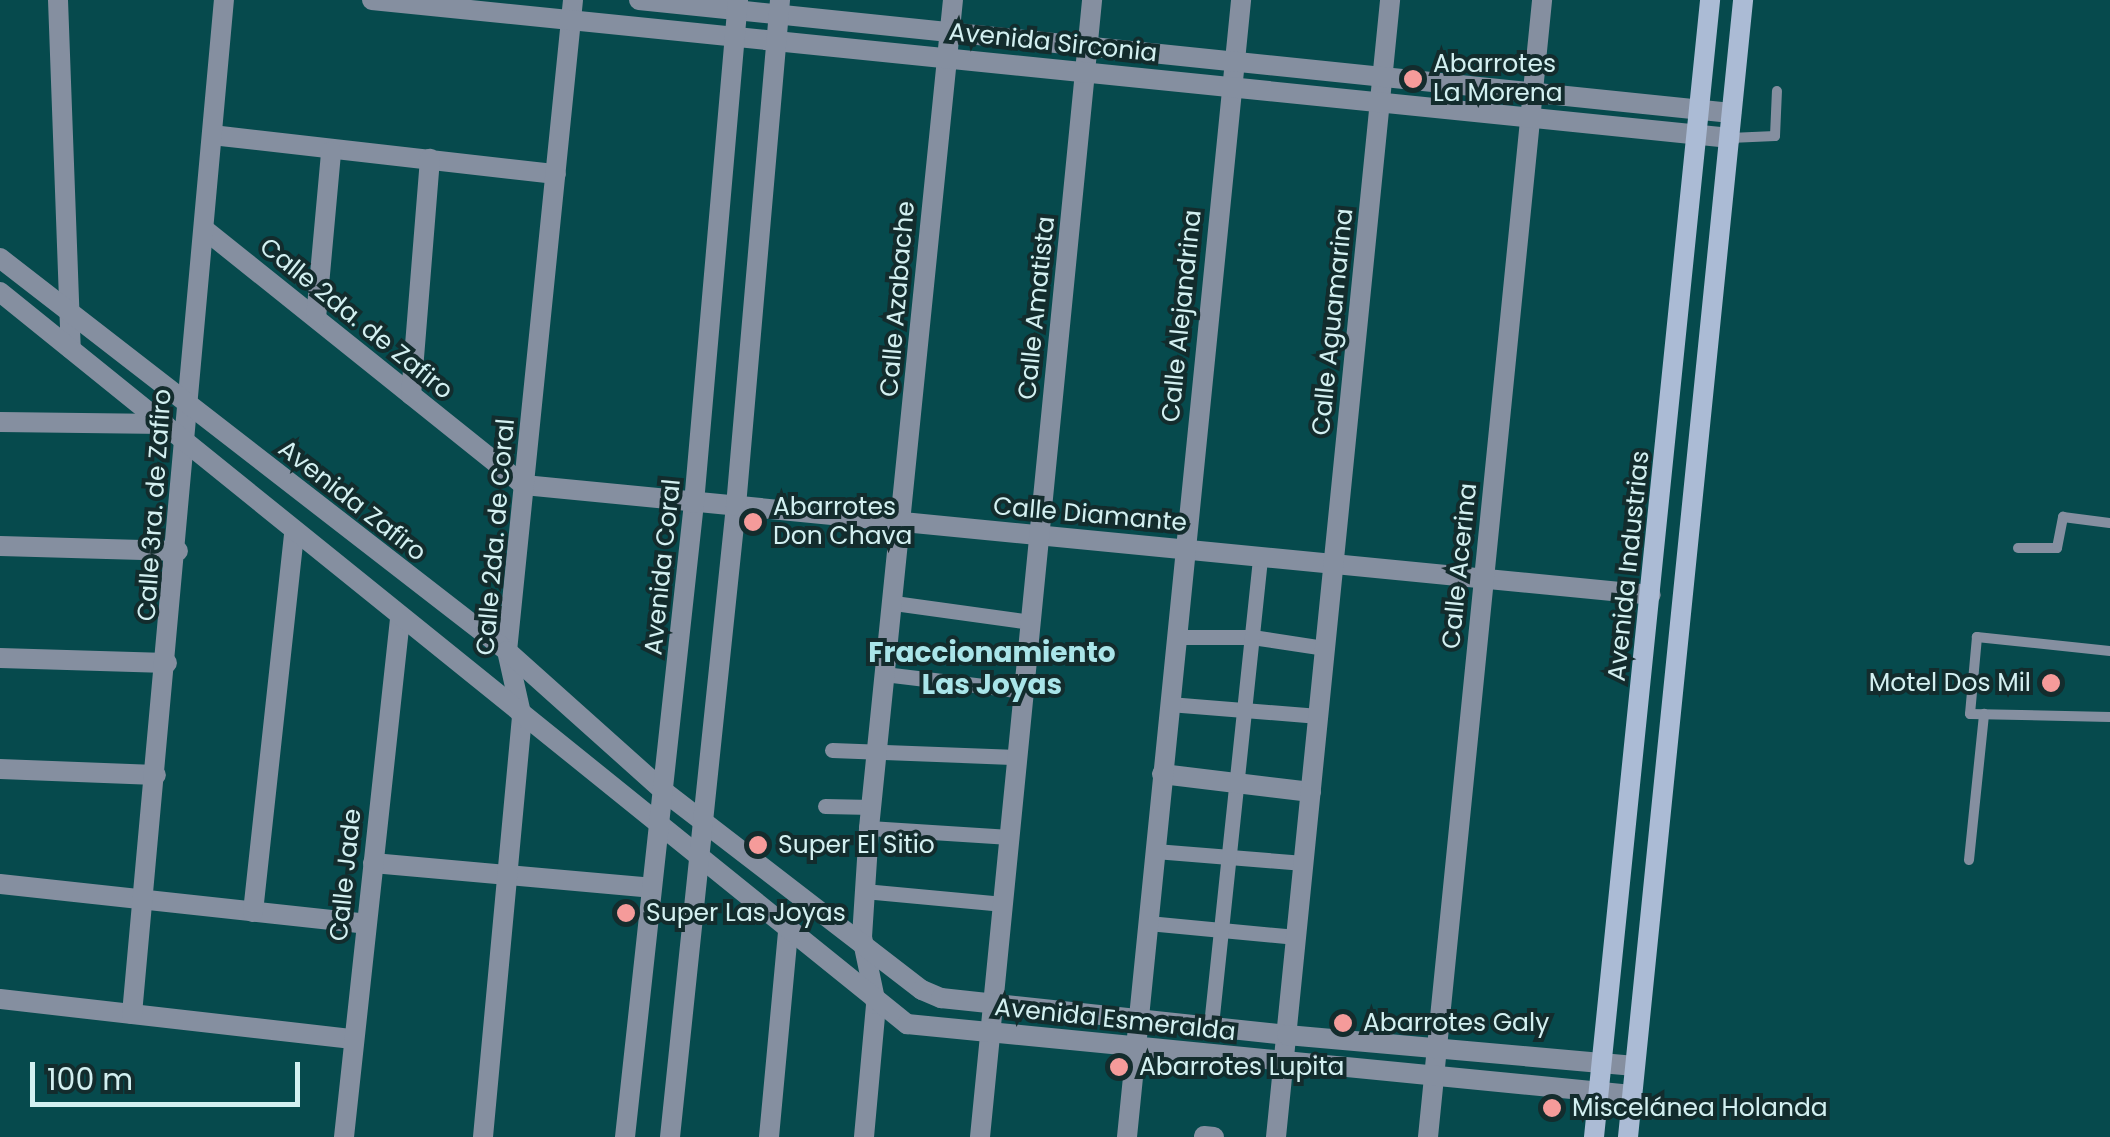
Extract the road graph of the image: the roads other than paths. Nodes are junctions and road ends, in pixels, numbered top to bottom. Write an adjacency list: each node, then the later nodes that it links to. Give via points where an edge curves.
1 (58, 0): 37 (street)
2 (224, 0): 29 (street, Calle 3ra. de Zafiro)
3 (372, 0): 14 (street, Avenida Sirconia)
4 (639, 0): 12 (street, Avenida Sirconia)
5 (953, 0): 15 (street, Calle Azabache)
6 (1092, 0): 19 (street, Calle Amatista)
7 (1241, 0): 20 (street, Calle Alejandrina)
8 (1390, 0): 21 (street, Calle Aguamarina)
9 (1542, 0): 25 (street, Calle Acerina)
10 (1710, 0): 26 (main road, Avenida Industrias)
11 (1742, 0): 27 (main road)
12 (737, 4): 13 (street, Avenida Sirconia); 16 (street, Avenida Coral)
13 (779, 7): 15 (street, Avenida Sirconia); 17 (street)
14 (572, 10): 16 (street, Avenida Sirconia); 33 (street, Calle 2da. de Coral)
15 (949, 34): 18 (street, Calle Azabache); 19 (street, Avenida Sirconia)
16 (735, 38): 17 (street, Avenida Sirconia); 46 (street, Avenida Coral)
17 (776, 41): 18 (street, Avenida Sirconia); 47 (street)
18 (945, 58): 19 (street, Avenida Sirconia); 48 (street, Calle Azabache)
19 (1086, 61): 20 (street, Avenida Sirconia); 22 (street, Avenida Sirconia); 51 (street, Calle Amatista)
20 (1235, 64): 21 (street, Avenida Sirconia); 22 (street, Calle Alejandrina)
21 (1382, 80): 24 (street, Calle Aguamarina); 25 (street, Avenida Sirconia)
22 (1231, 86): 24 (street, Avenida Sirconia); 54 (street, Calle Alejandrina)
23 (1776, 91): 30 (lane, via 1775,136)
24 (1380, 102): 25 (street, Avenida Sirconia); 57 (street, Calle Aguamarina)
25 (1531, 105): 26 (street, Avenida Sirconia); 28 (street, Avenida Sirconia); 58 (street, Calle Acerina)
26 (1701, 110): 27 (street, Avenida Sirconia); 28 (main road, Avenida Industrias)
27 (1731, 113): 30 (main road)
28 (1698, 133): 30 (street, Avenida Sirconia); 59 (main road, Avenida Industrias)
29 (212, 135): 31 (street); 34 (street, Calle 3ra. de Zafiro)
30 (1730, 138): 124 (main road)
31 (330, 152): 32 (street); 38 (street)
32 (430, 160): 33 (street); 40 (street)
33 (556, 174): 45 (street, Calle 2da. de Coral)
34 (204, 229): 38 (street, Calle 2da. de Zafiro); 41 (street, Calle 3ra. de Zafiro)
35 (0, 258): 37 (street, Avenida Zafiro)
36 (0, 292): 39 (street)
37 (70, 312): 39 (street); 41 (street, Avenida Zafiro)
38 (316, 318): 40 (street, Calle 2da. de Zafiro)
39 (71, 348): 43 (street)
40 (411, 395): 45 (street, Calle 2da. de Zafiro)
41 (187, 405): 44 (street, Calle 3ra. de Zafiro); 67 (street, Avenida Zafiro)
42 (0, 422): 43 (street)
43 (165, 424): 44 (street)
44 (185, 440): 50 (street); 55 (street, Calle 3ra. de Zafiro)
45 (524, 485): 46 (street, Calle Diamante); 67 (street, Calle 2da. de Coral)
46 (694, 502): 47 (street, Calle Diamante); 86 (street, Avenida Coral)
47 (736, 506): 48 (street, Calle Diamante); 88 (street)
48 (903, 523): 51 (street, Calle Diamante); 60 (street, Calle Azabache)
49 (2110, 524): 53 (lane, via 2064,517 2057,548)
50 (294, 532): 61 (street); 104 (street)
51 (1040, 535): 54 (street, Calle Diamante); 62 (street, Calle Amatista)
52 (0, 546): 55 (street)
53 (2018, 548)
54 (1183, 549): 56 (street, Calle Diamante); 63 (street, Calle Alejandrina)
55 (178, 551): 69 (street, Calle 3ra. de Zafiro)
56 (1260, 557): 57 (street, Calle Diamante); 64 (street)
57 (1334, 564): 58 (street, Calle Diamante); 65 (street, Calle Aguamarina)
58 (1484, 578): 59 (street, Calle Diamante); 120 (street, Calle Acerina)
59 (1651, 595): 122 (main road, Avenida Industrias)
60 (894, 603): 62 (street); 70 (street, Calle Azabache)
61 (400, 618): 77 (street); 97 (street, Calle Jade)
62 (1031, 622): 71 (street, Calle Amatista)
63 (1175, 637): 64 (street); 72 (street, Calle Alejandrina)
64 (1252, 637): 65 (street); 73 (street)
65 (1326, 648): 75 (street, Calle Aguamarina)
66 (2110, 651): 74 (lane, via 1976,638 1970,714)
67 (507, 652): 77 (street, Calle 2da. de Coral); 86 (street, Avenida Zafiro)
68 (0, 658): 69 (street)
69 (167, 663): 83 (street, Calle 3ra. de Zafiro)
70 (884, 674): 71 (street); 79 (street, Calle Azabache)
71 (1024, 690): 80 (street, Calle Amatista)
72 (1168, 704): 73 (street); 82 (street, Calle Alejandrina)
73 (1244, 712): 75 (street); 84 (street)
74 (1984, 714): 76 (lane); 95 (lane)
75 (1318, 716): 85 (street, Calle Aguamarina)
76 (2110, 717)
77 (522, 718): 90 (street); 98 (street, Calle 2da. de Coral)
78 (832, 750): 79 (street)
79 (878, 750): 80 (street); 89 (street, Calle Azabache)
80 (1018, 757): 91 (street, Calle Amatista)
81 (0, 769): 83 (street)
82 (1162, 774): 84 (street); 92 (street, Calle Alejandrina)
83 (156, 775): 102 (street, Calle 3ra. de Zafiro)
84 (1236, 784): 85 (street); 94 (street)
85 (1311, 792): 96 (street, Calle Aguamarina)
86 (666, 793): 88 (street, Avenida Esmeralda); 90 (street, Avenida Coral)
87 (826, 806): 89 (street)
88 (702, 816): 93 (street); 109 (street, Avenida Esmeralda)
89 (870, 817): 91 (street); 101 (street, Calle Azabache)
90 (659, 829): 93 (street, Avenida Esmeralda); 100 (street, Avenida Coral)
91 (1010, 837): 103 (street, Calle Amatista)
92 (1155, 851): 94 (street); 105 (street, Calle Alejandrina)
93 (697, 854): 107 (street, Avenida Esmeralda); 132 (street)
94 (1228, 856): 96 (street); 108 (street)
95 (1969, 860)
96 (1304, 862): 110 (street, Calle Aguamarina)
97 (373, 863): 98 (street); 106 (street, Calle Jade)
98 (508, 874): 100 (street); 130 (street, Calle 2da. de Coral)
99 (0, 884): 102 (street)
100 (651, 888): 131 (street, Avenida Coral)
101 (864, 890): 103 (street); 109 (street, Calle Azabache)
102 (144, 900): 104 (street); 114 (street, Calle 3ra. de Zafiro)
103 (1003, 904): 111 (street, Calle Amatista)
104 (253, 912): 106 (street)
105 (1148, 923): 108 (street); 115 (street, Calle Alejandrina)
106 (366, 924): 119 (street, Calle Jade)
107 (788, 931): 113 (street, Avenida Esmeralda); 133 (street)
108 (1220, 932): 110 (street); 116 (street)
109 (862, 937): 111 (street, Avenida Esmeralda, via 922,990 941,998); 113 (street, Calle Azabache)
110 (1296, 937): 118 (street, Calle Aguamarina)
111 (994, 998): 115 (street, Avenida Esmeralda); 117 (street, Calle Amatista)
112 (0, 999): 114 (street)
113 (876, 1004): 117 (street, Avenida Esmeralda, via 907,1024 936,1031); 134 (street, Calle Azabache)
114 (132, 1014): 119 (street)
115 (1139, 1017): 116 (street, Avenida Esmeralda); 121 (street, Calle Alejandrina)
116 (1211, 1026): 118 (street, Avenida Esmeralda)
117 (991, 1030): 121 (street, Avenida Esmeralda); 135 (street, Calle Amatista)
118 (1286, 1035): 120 (street, Avenida Esmeralda); 123 (street, Calle Aguamarina)
119 (353, 1039): 129 (street, Calle Jade)
120 (1437, 1046): 122 (street, Avenida Esmeralda); 125 (street, Calle Acerina)
121 (1136, 1048): 123 (street, Avenida Esmeralda); 136 (street, Calle Alejandrina)
122 (1602, 1062): 124 (street, Avenida Esmeralda); 126 (main road, Avenida Industrias)
123 (1284, 1064): 125 (street, Avenida Esmeralda); 138 (street, Calle Aguamarina)
124 (1635, 1066): 127 (main road)
125 (1434, 1077): 126 (street, Avenida Esmeralda); 139 (street, Calle Acerina)
126 (1598, 1092): 127 (street, Avenida Esmeralda); 140 (main road, Avenida Industrias)
127 (1632, 1095): 141 (main road)
128 (1204, 1136): 137 (street)
129 (344, 1137)
130 (483, 1137)
131 (626, 1137)
132 (670, 1137)
133 (769, 1137)
134 (864, 1137)
135 (980, 1137)
136 (1127, 1137)
137 (1214, 1137)
138 (1276, 1137)
139 (1428, 1137)
140 (1594, 1137)
141 (1628, 1137)

